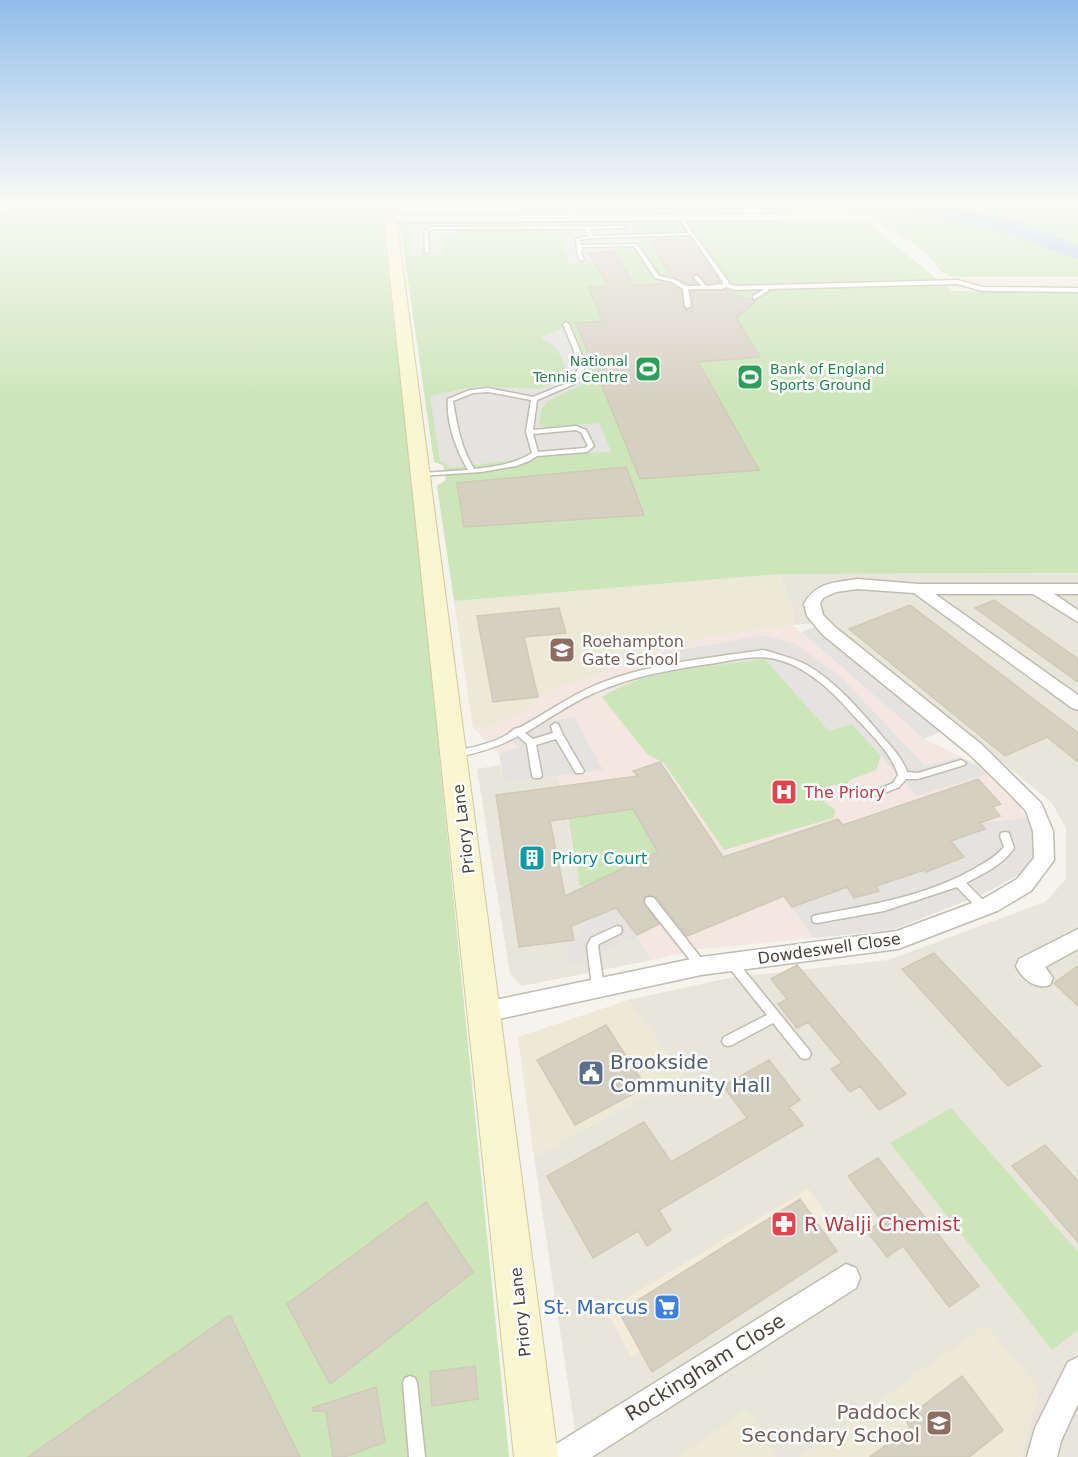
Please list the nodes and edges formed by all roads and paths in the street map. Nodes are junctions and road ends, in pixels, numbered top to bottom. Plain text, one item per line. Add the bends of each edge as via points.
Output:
1 (396, 269) edge
2 (651, 269) edge
3 (716, 269) edge
4 (697, 277) dead end
5 (726, 285) junction
6 (685, 288) junction
7 (705, 288) junction
8 (764, 288) junction
9 (1078, 290) edge
10 (755, 297) dead end
11 (688, 306) dead end
12 (566, 324) dead end
13 (534, 399) junction
14 (529, 432) junction
15 (535, 454) junction
16 (472, 471) junction
17 (422, 475) junction
18 (918, 589) junction
19 (1036, 589) junction
20 (1078, 589) edge
21 (1078, 617) edge
22 (1078, 704) edge
23 (518, 731) junction
24 (531, 743) junction
25 (453, 754) junction
26 (961, 762) dead end
27 (579, 771) dead end
28 (903, 775) junction
29 (537, 776) dead end
30 (877, 793) dead end
31 (1005, 836) dead end
32 (959, 882) junction
33 (650, 902) dead end
34 (983, 907) junction
35 (817, 919) dead end
36 (616, 930) dead end
37 (1078, 938) edge
38 (731, 962) junction
39 (701, 966) junction
40 (1042, 978) dead end
41 (598, 987) junction
42 (485, 1012) junction
43 (774, 1017) junction
44 (728, 1041) dead end
45 (805, 1054) dead end
46 (846, 1278) dead end
47 (1078, 1372) edge
48 (410, 1383) dead end
49 (417, 1457) edge
50 (536, 1457) edge
51 (564, 1457) edge
52 (1042, 1457) edge

1 - 17 street, Priory Lane
2 - 6 lane via 657,278
3 - 5 lane
4 - 7 lane
5 - 7 lane
5 - 8 lane
6 - 7 lane
6 - 11 lane
8 - 9 lane via 957,282 983,289
8 - 10 lane
12 - 13 lane via 581,369 566,387
13 - 14 lane
13 - 16 lane via 488,390 472,391 450,400 455,438
14 - 15 lane
14 - 15 lane via 576,428 584,431 591,446 587,450
15 - 16 lane via 517,464
16 - 17 lane
17 - 25 street, Priory Lane
18 - 19 street, Dowdeswell Close
18 - 22 street
18 - 34 street, Dowdeswell Close via 857,584 832,588 817,595 812,604 815,616 829,631 975,749 1034,808 1044,831 1044,860 1024,885
19 - 20 street, Dowdeswell Close
19 - 21 street
23 - 24 lane
23 - 25 lane via 482,749
23 - 28 lane via 612,683 641,674 764,653 783,656 832,687 899,762
24 - 27 lane via 556,731
24 - 29 lane
25 - 42 street, Priory Lane
26 - 28 lane via 918,776
28 - 30 lane via 896,785
31 - 32 lane via 1009,848 1000,860
32 - 34 lane
32 - 35 lane via 884,907
33 - 39 lane
34 - 38 street, Dowdeswell Close via 898,940
36 - 41 lane via 592,946
37 - 40 street via 1028,966
38 - 39 street, Dowdeswell Close
38 - 43 lane
39 - 41 street, Dowdeswell Close
41 - 42 street, Dowdeswell Close
42 - 50 street, Priory Lane
43 - 44 lane
43 - 45 lane
46 - 51 street, Rockingham Close
47 - 52 street via 1046,1439
48 - 49 lane

